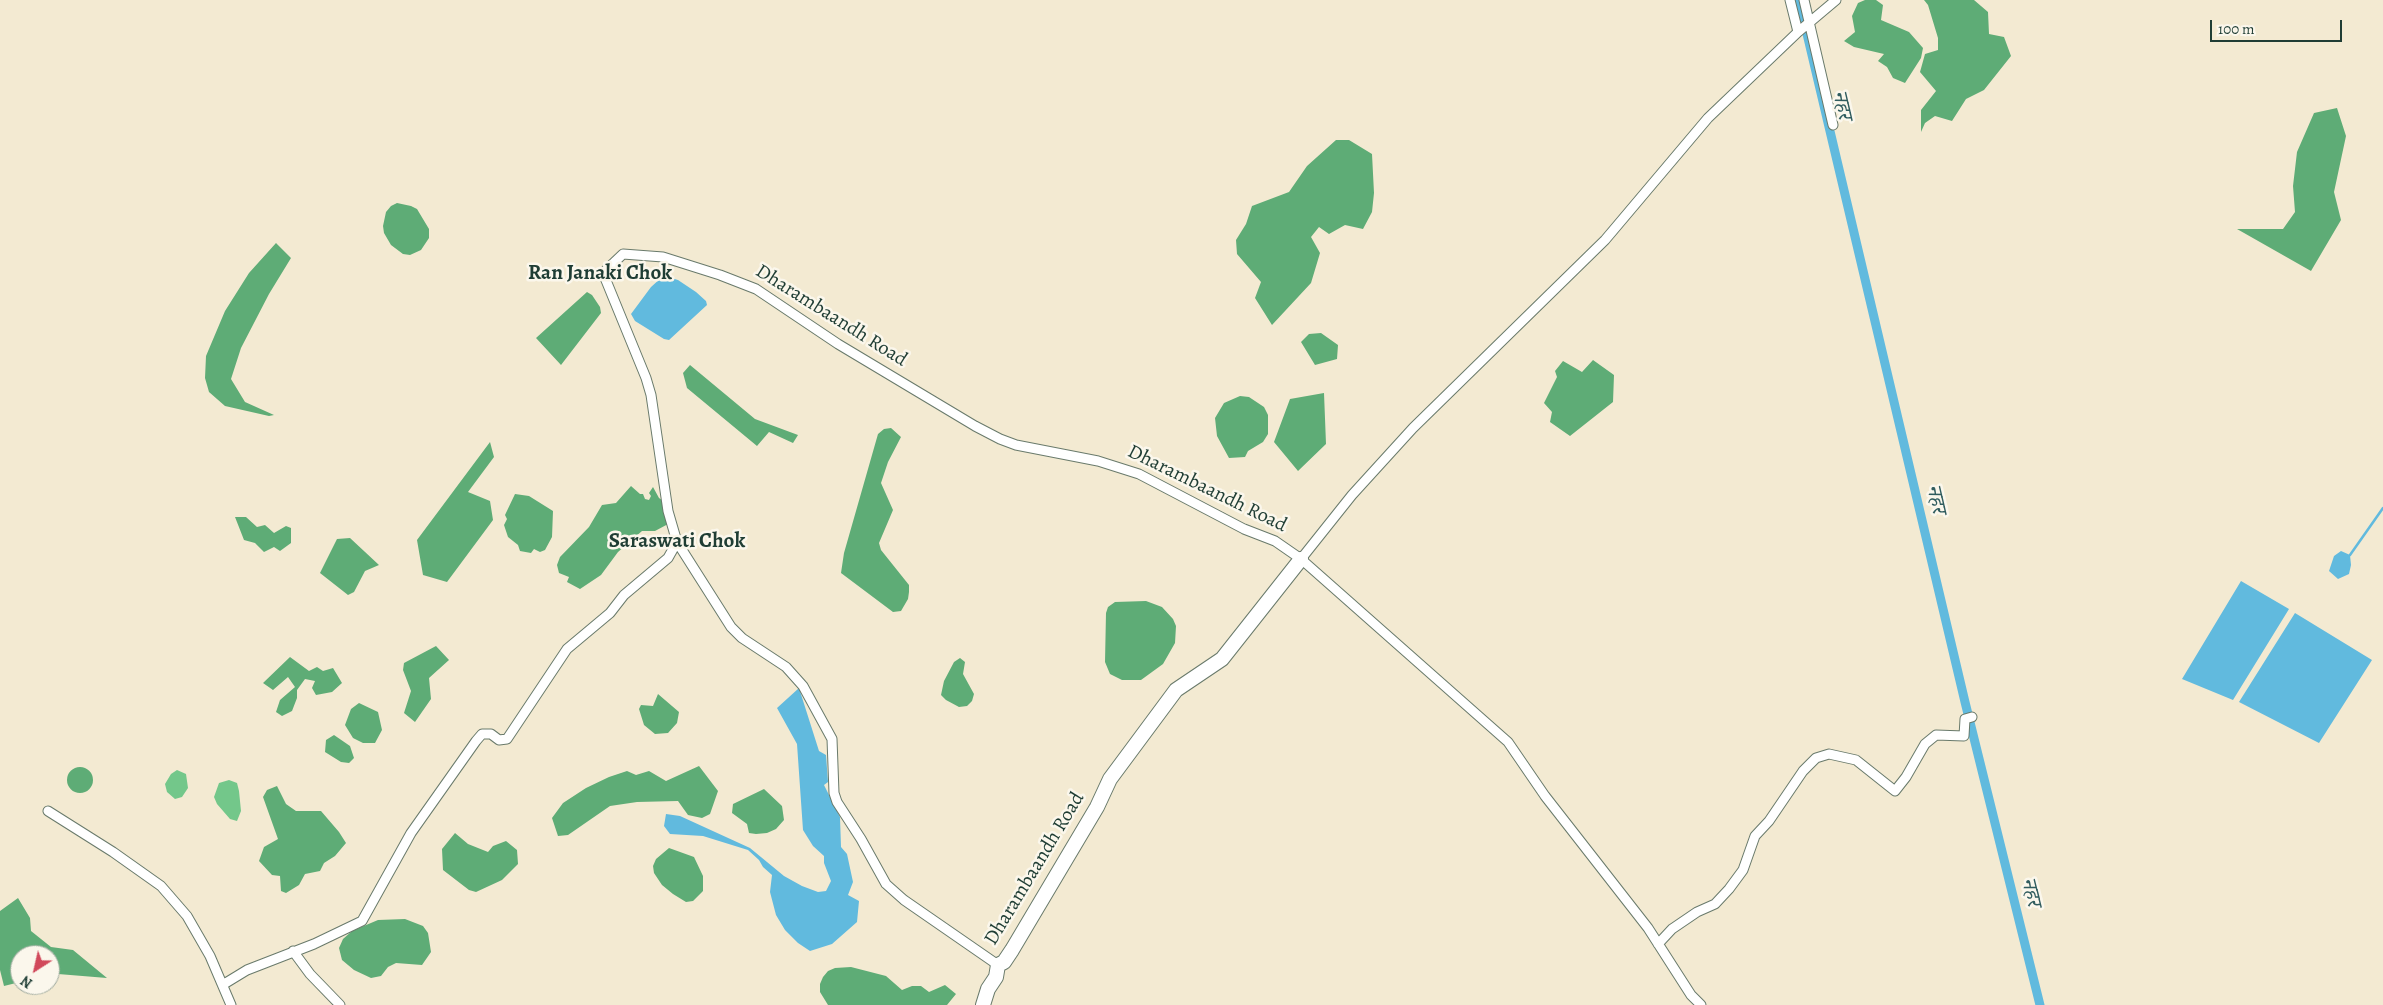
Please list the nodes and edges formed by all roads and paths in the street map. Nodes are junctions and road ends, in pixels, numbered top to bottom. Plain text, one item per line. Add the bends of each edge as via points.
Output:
1 (1790, 0) edge
2 (1804, 0) edge
3 (1836, 0) edge
4 (1808, 24) junction
5 (1799, 32) junction
6 (1834, 125) dead end
7 (677, 542) junction
8 (1301, 559) junction
9 (1969, 718) dead end
10 (48, 811) dead end
11 (1658, 944) junction
12 (293, 951) junction
13 (998, 966) junction
14 (224, 984) junction
15 (231, 1005) edge
16 (340, 1005) edge
17 (983, 1005) edge
18 (1701, 1005) edge

1 - 5 street
2 - 4 street
3 - 4 street
4 - 5 street
4 - 6 street
5 - 8 street via 1708,118 1605,240 1413,428
7 - 8 street, Dharambaandh Road via 668,511 651,395 603,273 627,253 663,257 756,289 838,344 1000,439 1098,461 1139,474 1244,530 1275,541
7 - 12 street via 668,558 624,594 610,613 567,649 507,739 499,740 490,734 482,734 476,741 411,833 362,921
7 - 13 street, Dharambaandh Road via 731,627 786,667 803,686 832,740 837,802 886,884
8 - 11 street via 1508,742
8 - 13 main road, Dharambaandh Road via 1222,659 1176,690 1110,779 1097,807 1012,950
9 - 11 street via 1964,736 1936,735 1925,744 1895,792 1856,760 1829,754 1816,758 1755,836 1743,870 1729,889 1715,904 1697,912
10 - 14 street via 161,886 187,916
11 - 18 street via 1690,995
12 - 14 street via 247,970
12 - 16 street
13 - 17 main road, Dharambaandh Road
14 - 15 street

